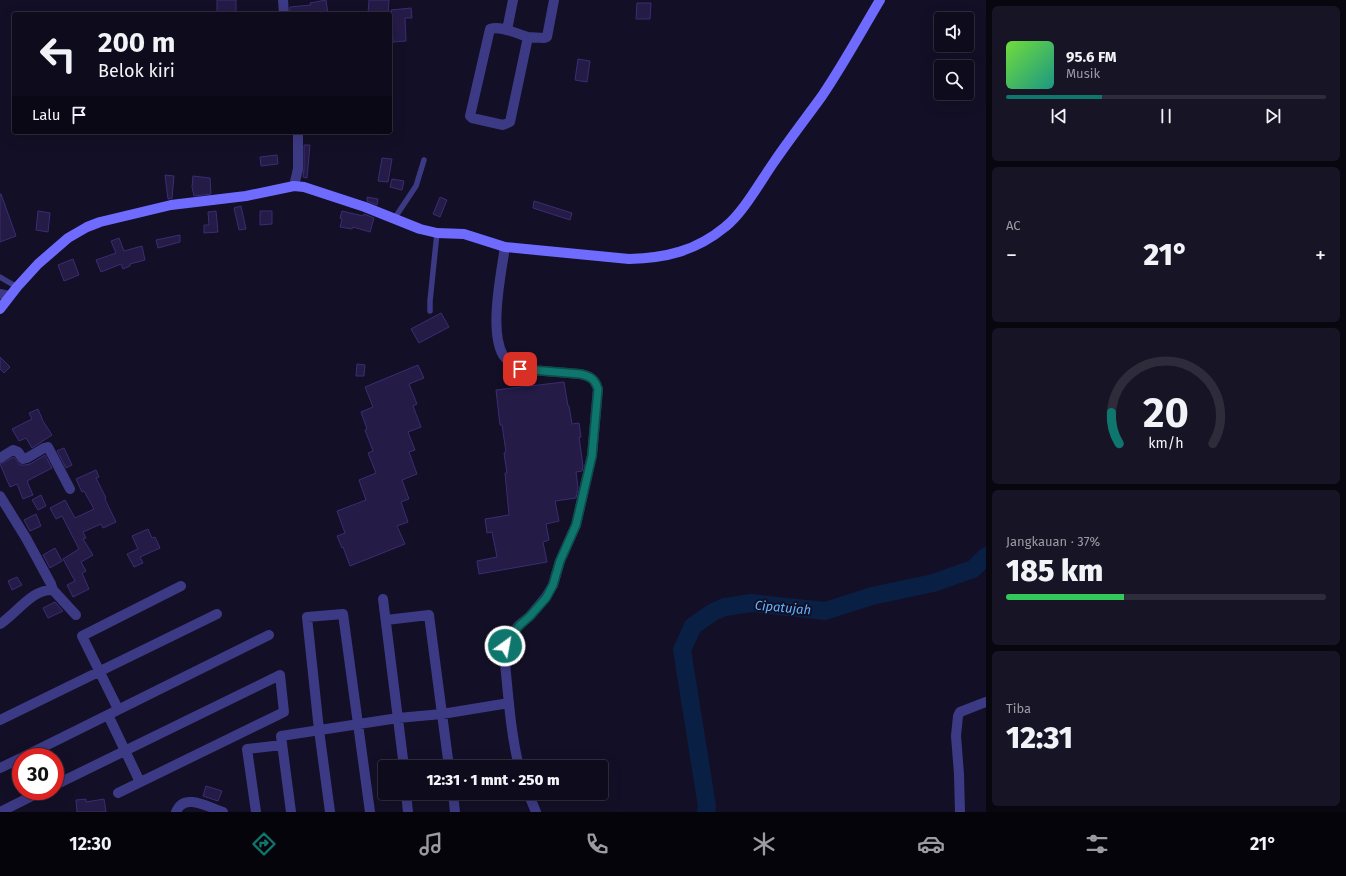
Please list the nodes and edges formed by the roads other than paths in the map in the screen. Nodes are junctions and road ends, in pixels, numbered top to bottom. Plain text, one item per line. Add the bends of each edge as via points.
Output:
1 (283, 0) edge
2 (513, 0) edge
3 (554, 0) edge
4 (880, 0) edge
5 (284, 12) edge
6 (507, 30) junction
7 (528, 37) junction
8 (298, 134) edge
9 (424, 160) dead end
10 (294, 186) junction
11 (394, 219) junction
12 (437, 233) junction
13 (506, 247) junction
14 (0, 278) edge
15 (17, 287) junction
16 (5, 295) edge
17 (0, 309) edge
18 (430, 311) dead end
19 (0, 458) edge
20 (70, 489) dead end
21 (0, 496) edge
22 (181, 586) dead end
23 (53, 590) junction
24 (383, 599) dead end
25 (218, 614) dead end
26 (76, 615) dead end
27 (386, 620) junction
28 (0, 624) edge
29 (269, 635) dead end
30 (100, 672) junction
31 (986, 702) edge
32 (509, 703) junction
33 (118, 709) junction
34 (442, 714) junction
35 (108, 715) junction
36 (398, 718) junction
37 (0, 720) edge
38 (358, 724) junction
39 (319, 730) junction
40 (282, 745) junction
41 (40, 748) edge
42 (125, 750) junction
43 (403, 760) edge
44 (448, 760) edge
45 (518, 760) edge
46 (12, 762) edge
47 (0, 768) edge
48 (64, 780) edge
49 (140, 782) junction
50 (118, 793) dead end
51 (24, 800) edge
52 (407, 800) edge
53 (454, 800) edge
54 (531, 800) edge
55 (0, 812) edge
56 (176, 812) edge
57 (223, 812) edge
58 (256, 812) edge
59 (291, 812) edge
60 (330, 812) edge
61 (370, 812) edge
62 (408, 812) edge
63 (455, 812) edge
64 (536, 812) edge
65 (960, 812) edge

1 - 5 street
2 - 6 street
3 - 7 street via 547,37
4 - 13 street via 822,95 734,219 718,233 678,253 648,258
6 - 7 street
6 - 7 street via 490,29 470,116 472,118 503,125 510,122
8 - 10 street via 298,169
9 - 11 lane via 416,186
10 - 11 street via 315,190
10 - 15 street via 246,196 171,205 100,222 68,238 38,264
11 - 12 street
12 - 13 street via 464,234
12 - 18 lane
13 - 32 street via 498,289 496,329 502,354 520,369 589,376 598,389 592,456 576,525 546,598 520,625 505,646
14 - 15 lane
15 - 16 street
16 - 17 street
19 - 20 street via 13,450 23,459 48,447
21 - 23 street via 26,538
22 - 30 street via 82,636
23 - 26 street
23 - 28 street via 48,589 32,597
24 - 27 street
25 - 30 street
27 - 34 street via 429,615
27 - 36 street
29 - 33 street
30 - 33 street
30 - 37 street
31 - 65 street via 960,712 958,716 956,736
32 - 34 street
32 - 45 street
33 - 35 street
34 - 36 street
34 - 44 street
35 - 41 street
35 - 42 street
36 - 38 street
36 - 43 street
38 - 39 street
38 - 39 street via 343,614 306,617
38 - 61 street
39 - 40 street via 281,736
39 - 60 street
40 - 58 street via 247,749
40 - 59 street
42 - 48 street
42 - 49 street
42 - 49 street via 280,675 284,712
46 - 47 street
49 - 50 street
51 - 55 street
52 - 62 street
53 - 63 street
54 - 64 street
56 - 57 street via 180,805 189,801

